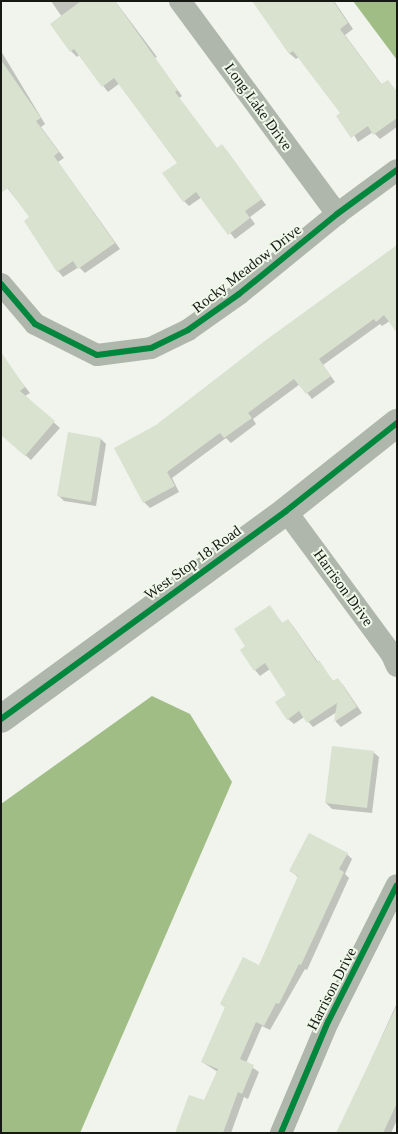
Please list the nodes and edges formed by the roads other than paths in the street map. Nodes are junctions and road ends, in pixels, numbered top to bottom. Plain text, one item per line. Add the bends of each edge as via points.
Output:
1 (180, 1) edge
2 (397, 170) edge
3 (337, 214) junction
4 (1, 284) edge
5 (397, 422) edge
6 (286, 511) junction
7 (395, 658) edge
8 (1, 718) edge
9 (397, 885) edge
10 (281, 1133) edge

1 - 3 street, Long Lake Drive
2 - 3 street, Rocky Meadow Drive
3 - 4 street, Rocky Meadow Drive via 238,294 188,330 151,348 97,355 35,324
5 - 6 street, West Stop 18 Road
6 - 7 street, Harrison Drive
6 - 8 street, West Stop 18 Road
9 - 10 street, Harrison Drive via 328,1022

